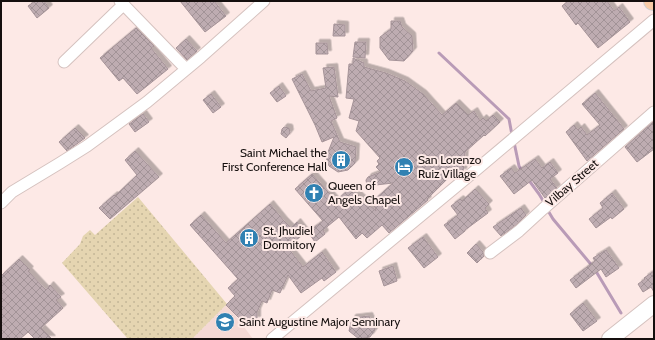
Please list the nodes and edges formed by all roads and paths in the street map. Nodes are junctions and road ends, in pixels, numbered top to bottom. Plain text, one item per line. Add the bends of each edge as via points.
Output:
1 (264, 1) edge
2 (122, 3) edge
3 (654, 20) edge
4 (64, 62) dead end
5 (186, 69) junction
6 (654, 112) edge
7 (1, 203) edge
8 (490, 253) dead end
9 (654, 304) edge
10 (272, 339) edge
11 (610, 339) edge

1 - 5 street
2 - 4 street
2 - 5 street
3 - 10 street
5 - 7 street via 148,102 87,146 12,192
6 - 8 street, Vilbay Street via 519,232
9 - 11 main road

